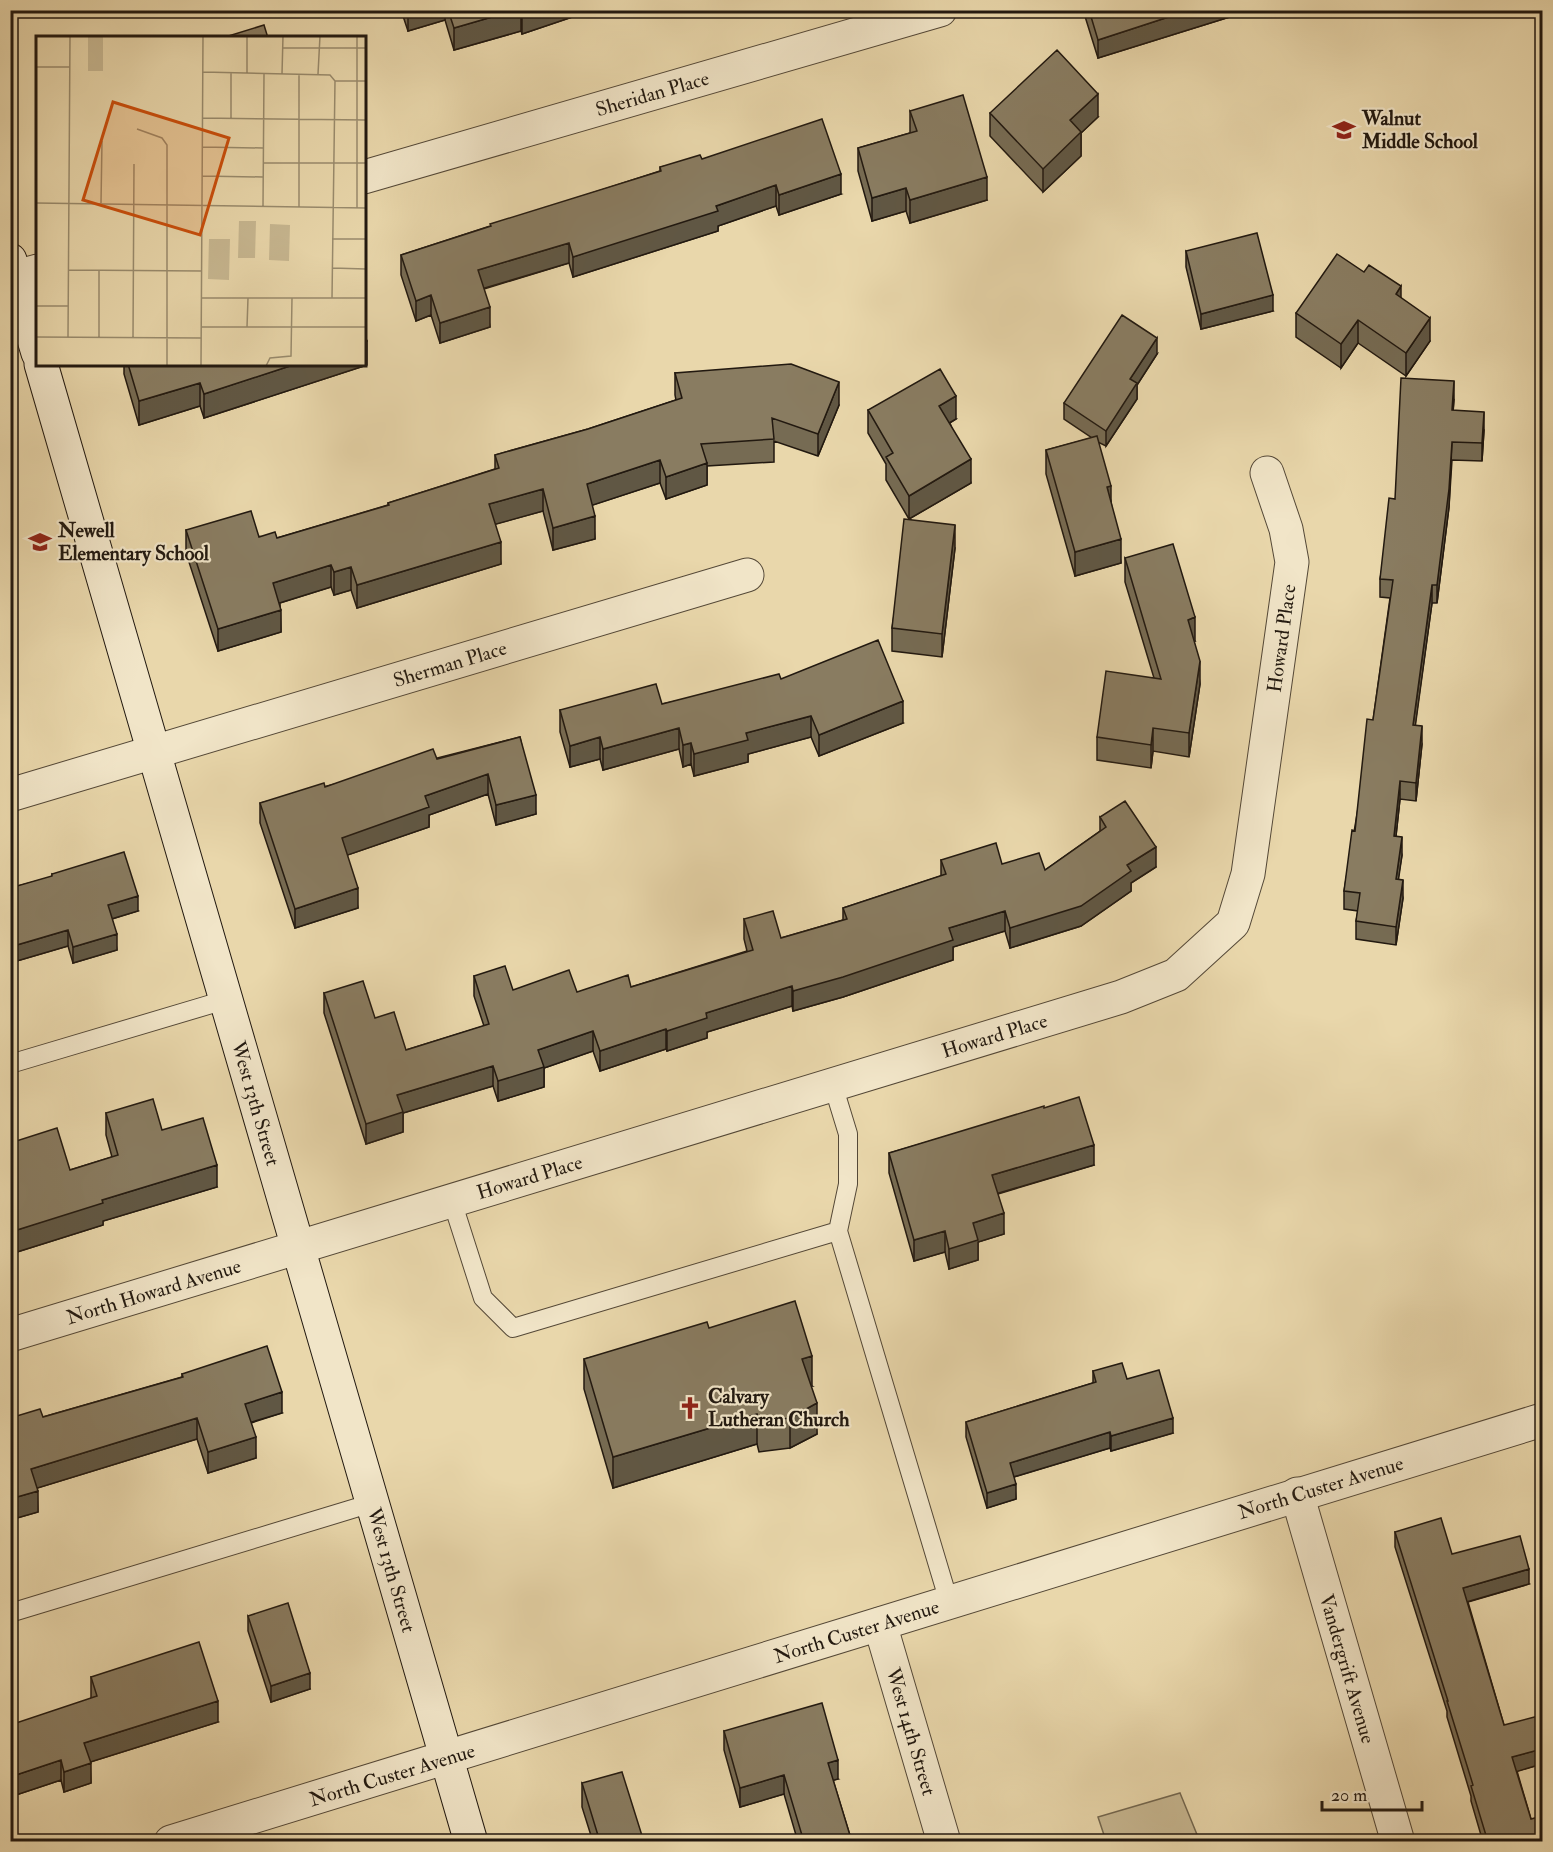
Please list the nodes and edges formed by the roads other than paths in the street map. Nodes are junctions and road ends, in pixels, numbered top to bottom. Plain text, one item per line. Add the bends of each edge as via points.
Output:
1 (940, 10) edge
2 (366, 176) edge
3 (21, 270) edge
4 (36, 343) edge
5 (42, 366) edge
6 (1267, 473) dead end
7 (747, 575) dead end
8 (154, 752) junction
9 (10, 795) edge
10 (225, 1000) junction
11 (10, 1064) edge
12 (833, 1085) junction
13 (452, 1201) junction
14 (838, 1231) junction
15 (298, 1248) junction
16 (10, 1335) edge
17 (1542, 1420) edge
18 (1297, 1494) junction
19 (372, 1503) junction
20 (949, 1602) junction
21 (10, 1613) edge
22 (880, 1624) junction
23 (446, 1758) junction
24 (171, 1842) edge
25 (471, 1842) edge
26 (944, 1842) edge
27 (1398, 1842) edge

1 - 2 street, Sheridan Place
3 - 4 street
5 - 8 street, West 13th Street
6 - 12 street, Howard Place via 1286,529 1292,562 1248,874 1233,923 1176,975 1121,998
7 - 8 street, Sherman Place
8 - 9 street, Sherman Place
8 - 10 street, West 13th Street
10 - 11 lane
10 - 15 street, West 13th Street
12 - 13 street, Howard Place
12 - 14 lane via 848,1134 848,1184
13 - 14 lane via 483,1298 513,1328
13 - 15 street, Howard Place
14 - 20 lane
15 - 16 street, North Howard Avenue
15 - 19 street, West 13th Street
17 - 18 street, North Custer Avenue
18 - 20 street, North Custer Avenue
18 - 27 street, Vandergrift Avenue
19 - 21 lane
19 - 23 street, West 13th Street
20 - 22 street, North Custer Avenue
22 - 23 street, North Custer Avenue
22 - 26 street, West 14th Street
23 - 24 street, North Custer Avenue
23 - 25 street, West 13th Street

